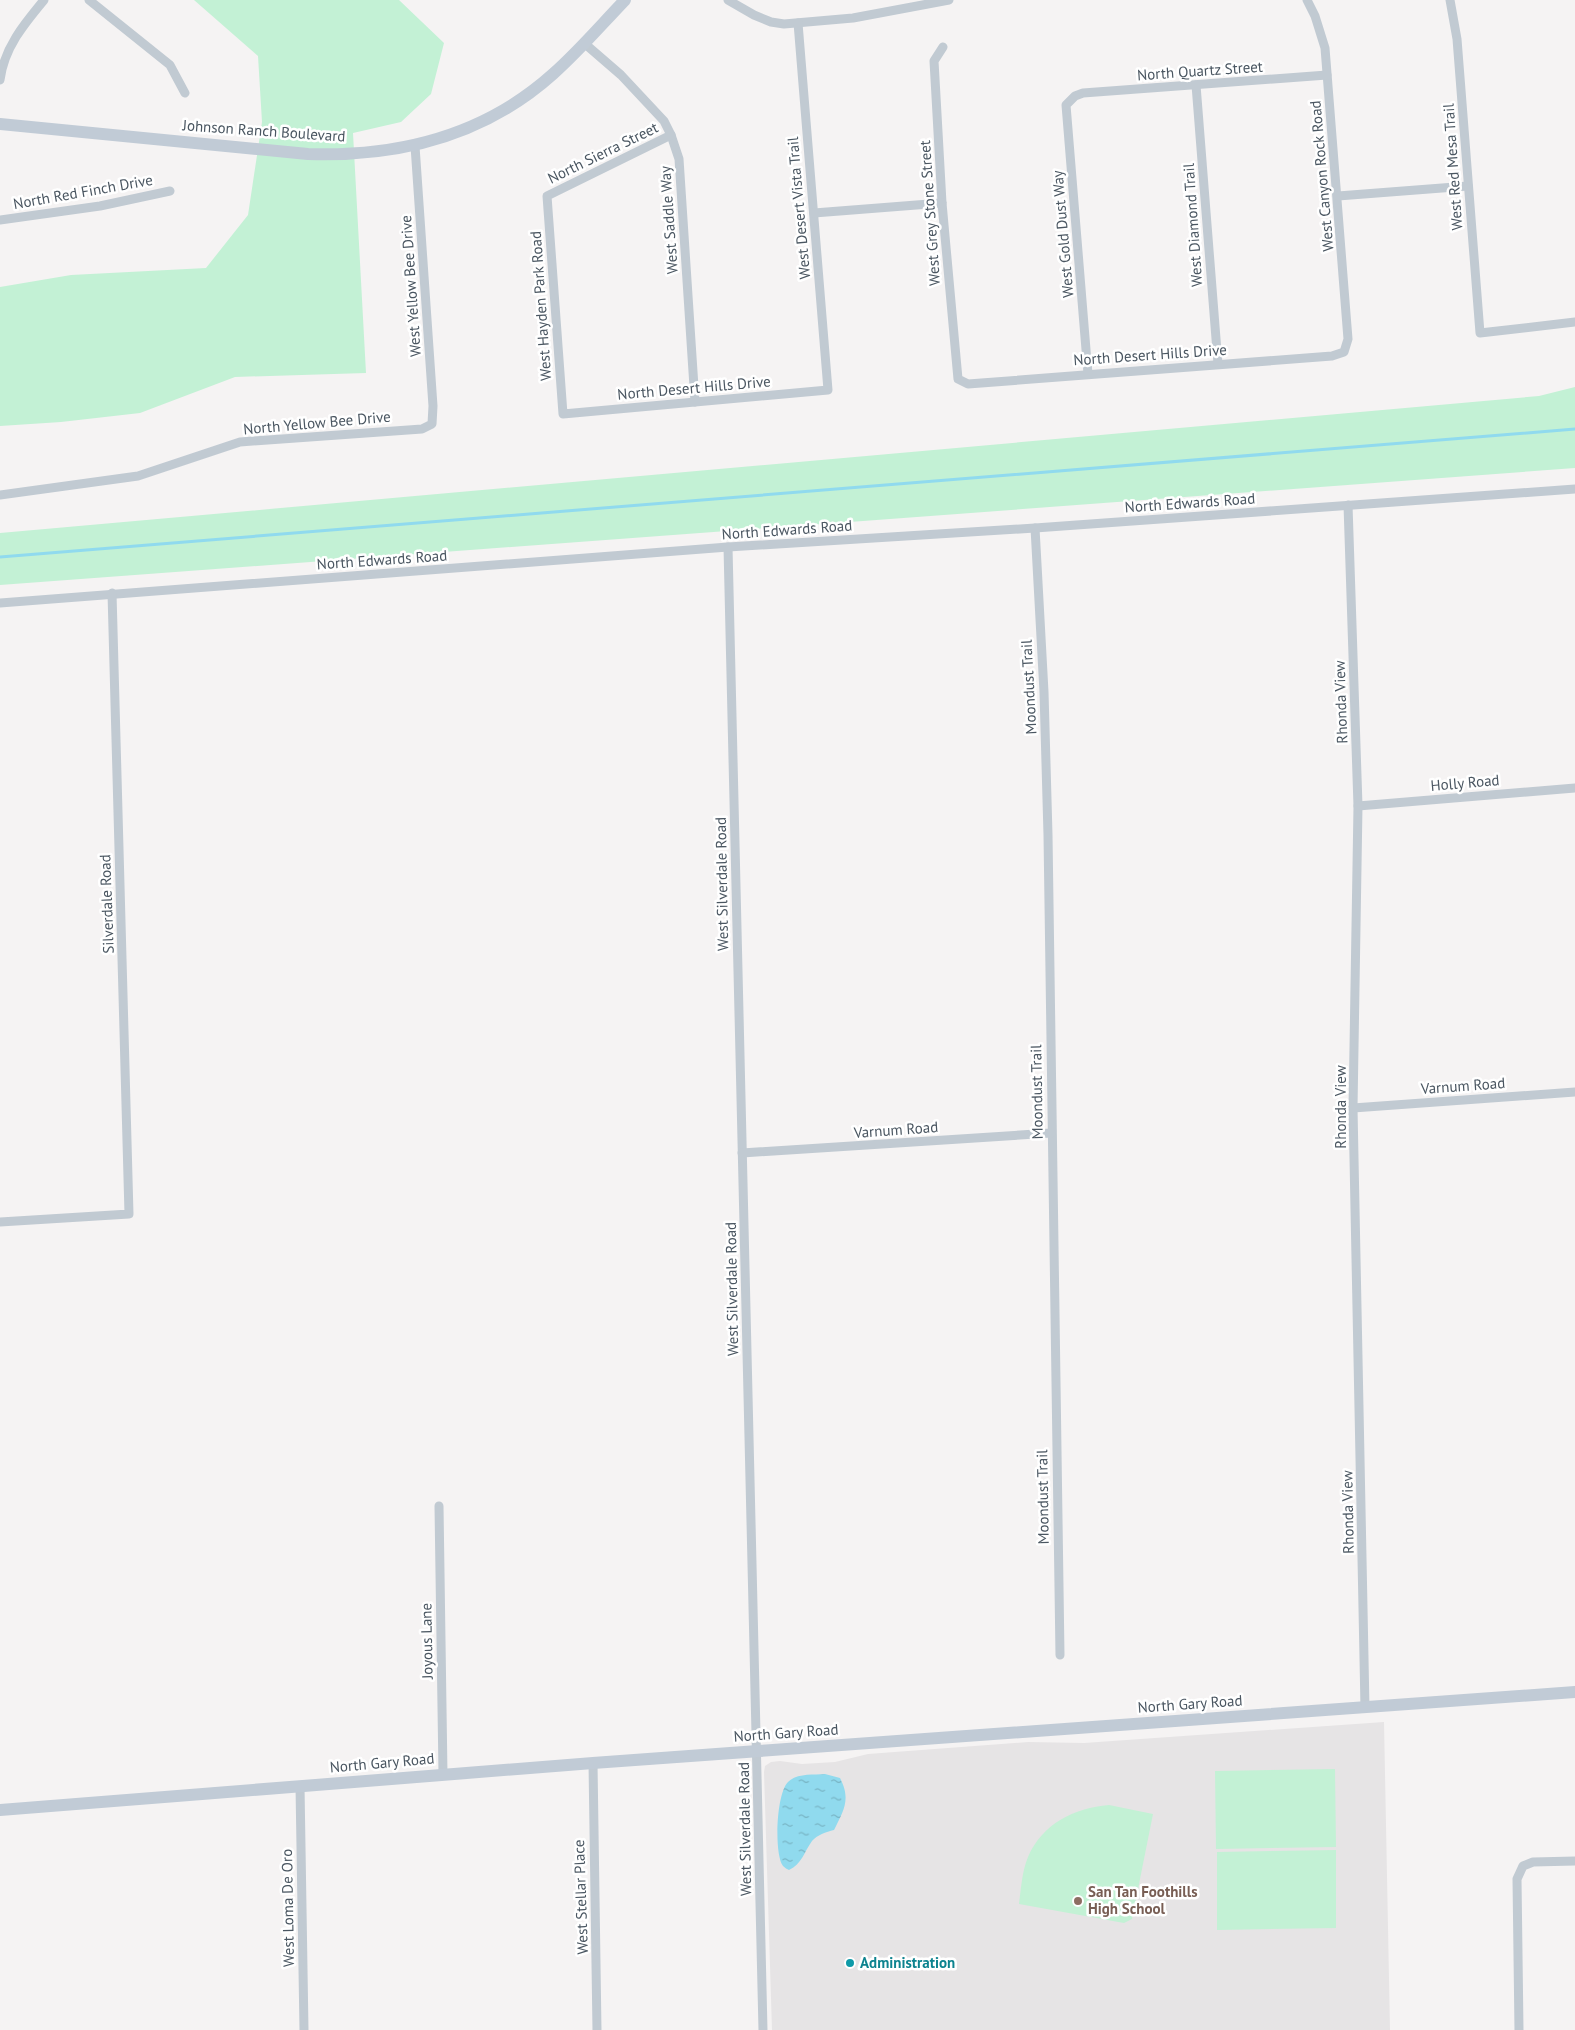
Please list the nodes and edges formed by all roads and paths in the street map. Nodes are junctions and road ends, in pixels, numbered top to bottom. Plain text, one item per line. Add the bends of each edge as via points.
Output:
1 (44, 0) edge
2 (89, 0) edge
3 (625, 0) edge
4 (728, 0) edge
5 (949, 0) edge
6 (1307, 0) edge
7 (1450, 0) edge
8 (798, 23) junction
9 (584, 43) junction
10 (943, 47) dead end
11 (1327, 75) junction
12 (0, 80) edge
13 (1196, 84) junction
14 (184, 93) dead end
15 (1075, 96) joint
16 (0, 124) edge
17 (671, 135) junction
18 (415, 146) junction
19 (1468, 186) junction
20 (170, 191) dead end
21 (547, 196) joint
22 (1338, 196) junction
23 (942, 203) junction
24 (814, 213) junction
25 (0, 220) edge
26 (1575, 322) edge
27 (1344, 352) joint
28 (1218, 364) junction
29 (1088, 374) junction
30 (958, 379) joint
31 (828, 390) joint
32 (695, 402) junction
33 (562, 414) joint
34 (432, 424) joint
35 (1575, 489) edge
36 (0, 495) edge
37 (1348, 505) junction
38 (1035, 528) junction
39 (728, 548) junction
40 (112, 593) junction
41 (0, 603) edge
42 (1575, 788) edge
43 (1358, 806) junction
44 (1575, 1092) edge
45 (1354, 1108) junction
46 (1051, 1134) junction
47 (742, 1153) junction
48 (0, 1222) edge
49 (439, 1506) dead end
50 (1060, 1655) dead end
51 (1575, 1692) edge
52 (1365, 1708) junction
53 (757, 1752) junction
54 (593, 1763) junction
55 (443, 1774) junction
56 (300, 1786) junction
57 (0, 1810) edge
58 (1575, 1861) edge
59 (304, 2030) edge
60 (597, 2030) edge
61 (763, 2030) edge
62 (1519, 2030) edge

1 - 12 street via 9,48
2 - 14 street via 170,65
3 - 9 street, Johnson Ranch Boulevard
4 - 8 street via 772,22
5 - 8 street via 853,18
6 - 11 street, West Canyon Rock Road via 1325,48
7 - 19 street, West Red Mesa Trail via 1457,39
8 - 24 street, West Desert Vista Trail
9 - 17 street, West Saddle Way via 621,74 664,121
9 - 18 street, Johnson Ranch Boulevard via 553,74 493,116 449,136
10 - 23 street, West Grey Stone Street via 934,61
11 - 13 street, North Quartz Street
11 - 22 street, West Canyon Rock Road
13 - 15 street, North Quartz Street
13 - 28 street, West Diamond Trail
15 - 29 street, West Gold Dust Way via 1066,105 1066,116
16 - 18 street, Johnson Ranch Boulevard via 308,154 359,154
17 - 21 street, North Sierra Street
17 - 32 street, West Saddle Way via 679,160
18 - 34 street, West Yellow Bee Drive
19 - 22 street
19 - 26 street, West Red Mesa Trail via 1480,333
20 - 25 street, North Red Finch Drive via 100,206
21 - 33 street, West Hayden Park Road
22 - 27 street, West Canyon Rock Road via 1348,339
23 - 24 street
23 - 30 street, West Grey Stone Street
24 - 31 street, West Desert Vista Trail
27 - 28 street, North Desert Hills Drive via 1332,356
28 - 29 street, North Desert Hills Drive
29 - 30 street, North Desert Hills Drive via 968,384
31 - 32 street, North Desert Hills Drive
32 - 33 street, North Desert Hills Drive
34 - 36 street, North Yellow Bee Drive via 422,428 240,442 138,476
35 - 37 street, North Edwards Road
37 - 38 street, North Edwards Road
37 - 43 street, Rhonda View
38 - 39 street, North Edwards Road
38 - 46 street, Moondust Trail via 1044,692
39 - 40 street, North Edwards Road
39 - 47 street, West Silverdale Road
40 - 41 street, North Edwards Road
40 - 48 street, Silverdale Road via 129,1214
42 - 43 street, Holly Road
43 - 45 street, Rhonda View
44 - 45 street, Varnum Road
45 - 52 street, Rhonda View
46 - 47 street, Varnum Road
46 - 50 street, Moondust Trail
47 - 53 street, West Silverdale Road
49 - 55 street, Joyous Lane
51 - 52 street, North Gary Road
52 - 53 street, North Gary Road
53 - 54 street, North Gary Road
53 - 61 street, West Silverdale Road
54 - 55 street, North Gary Road
54 - 60 street, West Stellar Place
55 - 56 street, North Gary Road
56 - 57 street, North Gary Road
56 - 59 street, West Loma De Oro
58 - 62 street via 1533,1862 1523,1866 1517,1879

